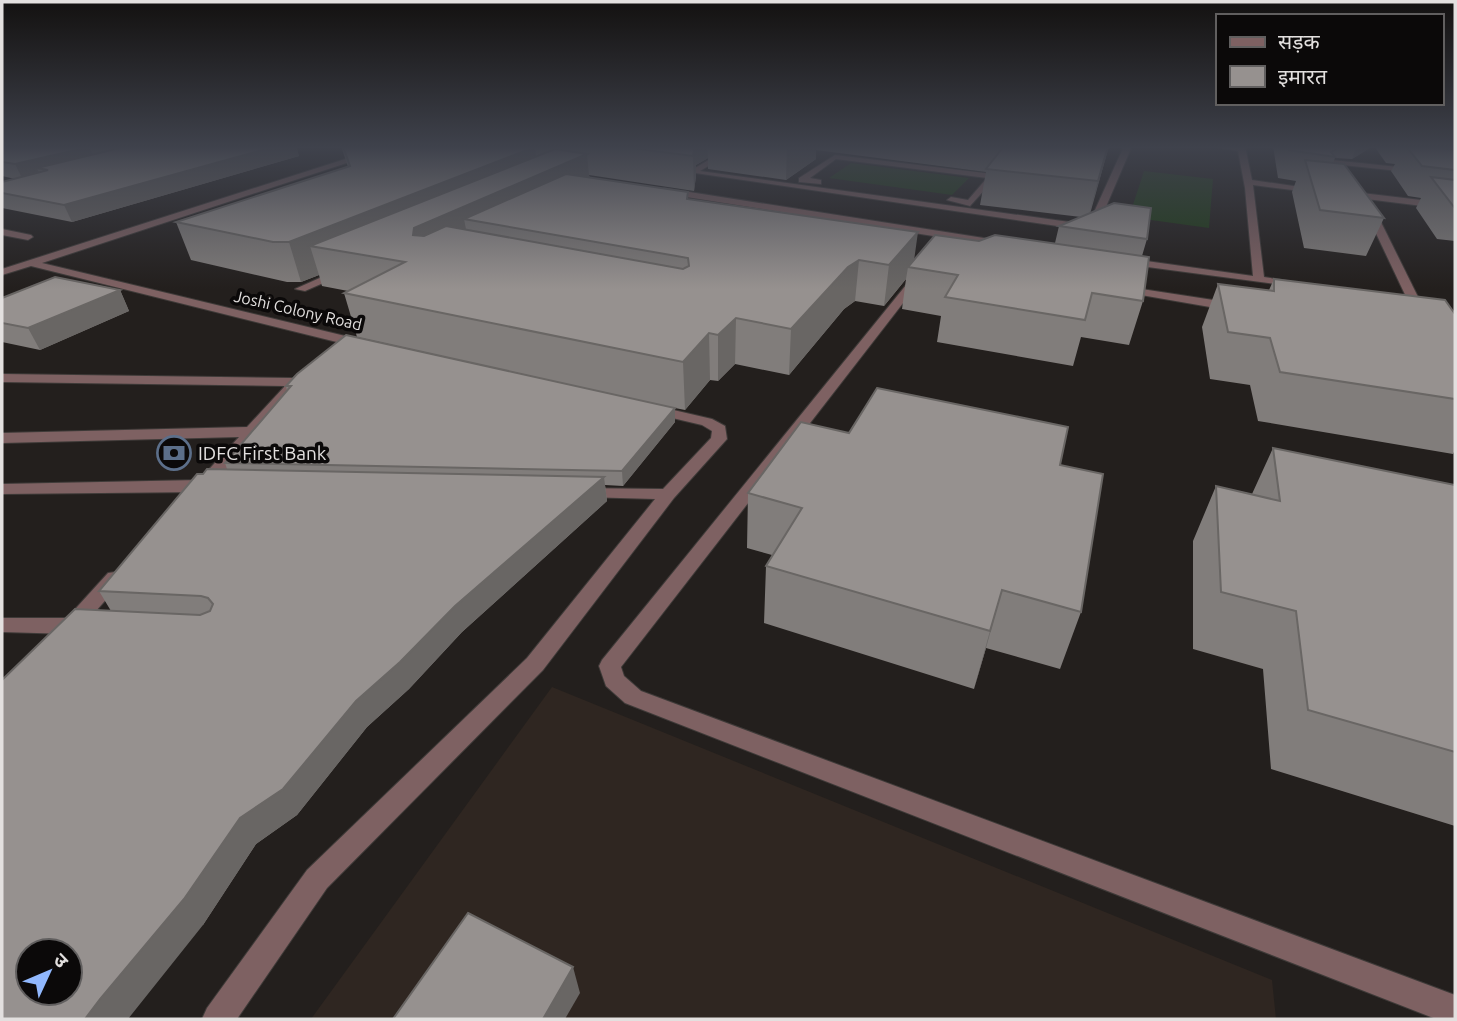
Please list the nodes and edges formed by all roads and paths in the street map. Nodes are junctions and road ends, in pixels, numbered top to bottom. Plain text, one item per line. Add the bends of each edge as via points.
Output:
1 (236, 194) edge
2 (684, 194) edge
3 (840, 194) edge
4 (874, 194) edge
5 (904, 194) edge
6 (978, 194) edge
7 (1107, 194) edge
8 (1249, 194) edge
9 (1347, 194) edge
10 (1363, 196) junction
11 (870, 198) junction
12 (859, 202) dead end
13 (1455, 207) edge
14 (2, 232) edge
15 (28, 237) dead end
16 (1017, 246) edge
17 (940, 249) junction
18 (1111, 259) edge
19 (30, 262) junction
20 (352, 267) edge
21 (2, 272) edge
22 (1259, 280) junction
23 (1106, 286) edge
24 (1311, 287) edge
25 (301, 289) dead end
26 (1402, 301) edge
27 (1415, 303) junction
28 (1428, 304) edge
29 (1240, 308) edge
30 (347, 341) junction
31 (373, 346) edge
32 (2, 378) edge
33 (295, 382) junction
34 (640, 407) edge
35 (249, 432) junction
36 (2, 438) edge
37 (203, 485) junction
38 (231, 485) edge
39 (2, 489) edge
40 (572, 492) edge
41 (668, 494) junction
42 (185, 505) edge
43 (128, 565) edge
44 (72, 624) junction
45 (2, 625) edge
46 (98, 626) edge
47 (52, 644) edge
48 (1455, 1011) edge
49 (218, 1019) edge

1 - 19 street
2 - 17 street via 849,215
3 - 11 street
4 - 11 street
5 - 6 street via 970,203
7 - 11 street via 1094,223 1085,227
8 - 22 street
9 - 10 street
10 - 13 street
10 - 27 street
11 - 12 street
14 - 15 street
16 - 17 street
17 - 48 street via 610,666 614,680 633,697
18 - 22 street
19 - 21 street
19 - 30 street, Joshi Colony Road
20 - 25 street
22 - 24 street
23 - 29 street
26 - 27 street
27 - 28 street
30 - 31 street, Joshi Colony Road
30 - 33 street
32 - 33 street
33 - 35 street
34 - 41 street via 720,429 719,439
35 - 36 street
35 - 37 street
37 - 38 street
37 - 39 street
37 - 42 street
40 - 41 street
41 - 49 street via 535,664 317,879
43 - 44 street
44 - 45 street
44 - 46 street
44 - 47 street

